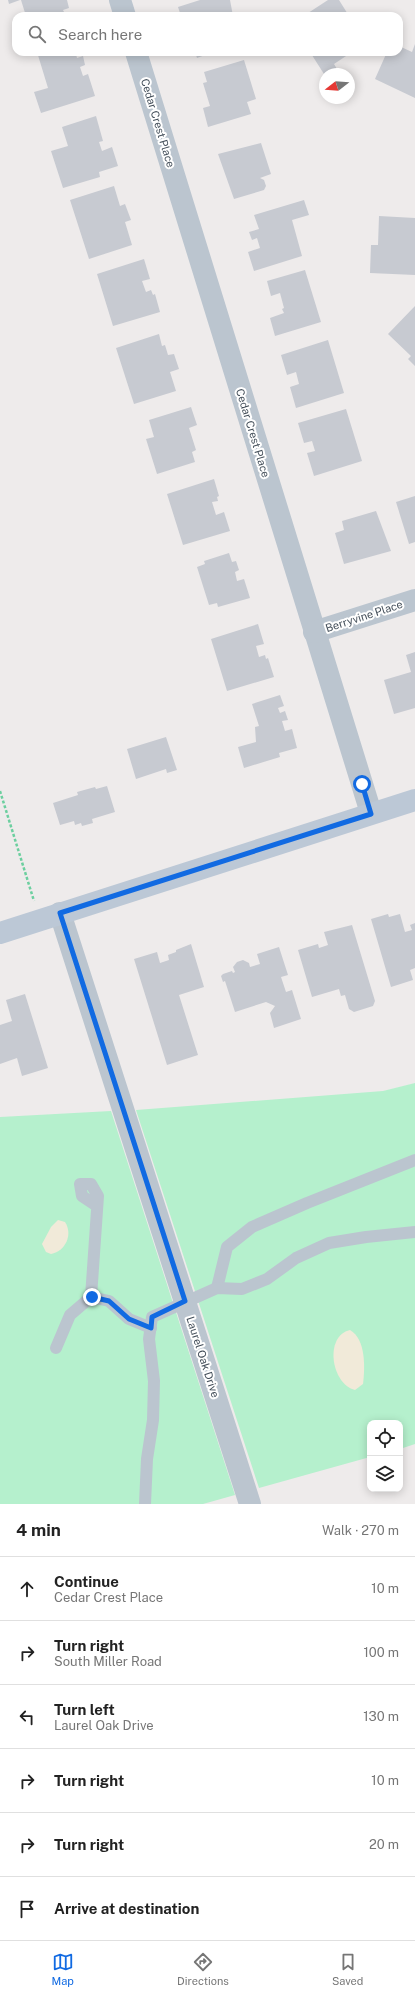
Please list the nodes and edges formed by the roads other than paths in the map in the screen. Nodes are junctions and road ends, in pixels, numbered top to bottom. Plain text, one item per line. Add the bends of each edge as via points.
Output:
1 (120, 0) edge
2 (124, 12) edge
3 (137, 56) edge
4 (415, 600) edge
5 (314, 632) junction
6 (415, 800) edge
7 (371, 814) junction
8 (60, 913) junction
9 (0, 933) edge
10 (415, 1160) edge
11 (97, 1206) dead end
12 (415, 1232) edge
13 (217, 1288) junction
14 (92, 1297) junction
15 (185, 1301) junction
16 (151, 1328) junction
17 (56, 1348) dead end
18 (145, 1504) edge
19 (250, 1504) edge

1 - 2 street
3 - 5 street, Cedar Crest Place
4 - 5 street, Berryvine Place
5 - 7 street, Cedar Crest Place
6 - 7 street
7 - 8 street
8 - 9 street
8 - 15 street, Laurel Oak Drive
10 - 13 lane via 252,1227 227,1247
11 - 14 lane
12 - 13 lane via 329,1243 296,1258 266,1279 242,1289
13 - 15 lane
14 - 16 lane via 109,1301 129,1319
14 - 17 lane via 70,1315
15 - 16 lane via 152,1317
15 - 19 street, Laurel Oak Drive
16 - 18 lane via 149,1339 154,1381 153,1420 147,1459

